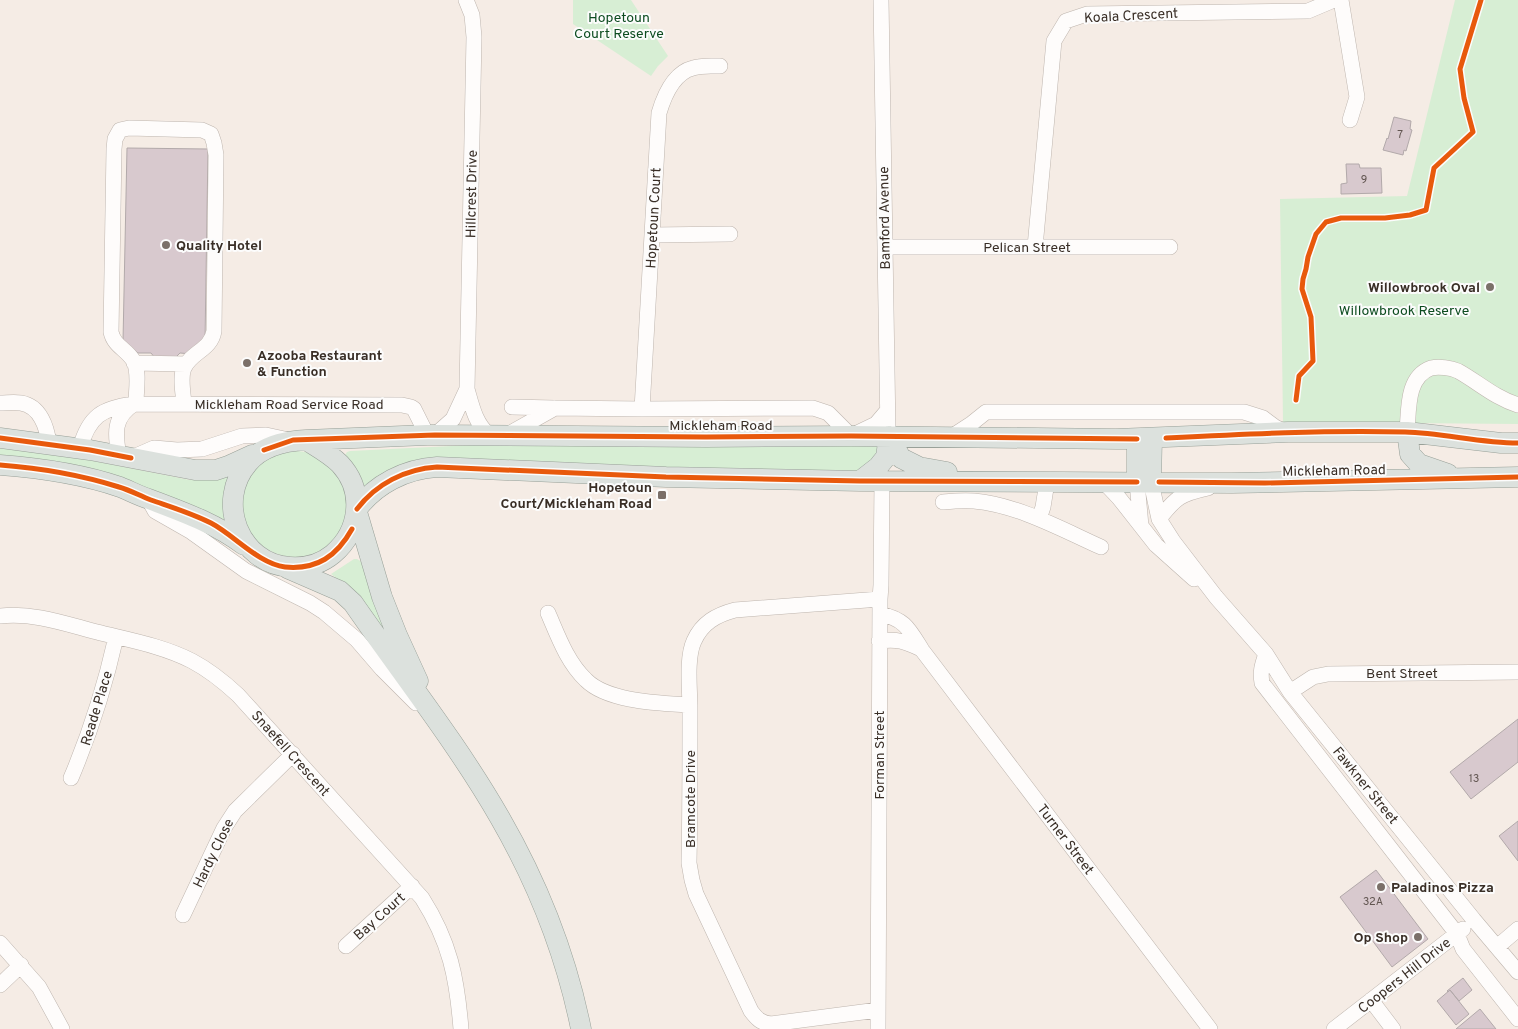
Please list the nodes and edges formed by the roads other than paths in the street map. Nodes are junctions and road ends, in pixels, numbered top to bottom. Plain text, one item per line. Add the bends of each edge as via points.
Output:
1 (466, 0) edge
2 (881, 0) edge
3 (1334, 0) edge
4 (1341, 0) edge
5 (720, 66) dead end
6 (1350, 120) dead end
7 (652, 234) junction
8 (730, 234) dead end
9 (885, 247) junction
10 (1035, 247) junction
11 (1170, 247) dead end
12 (134, 362) junction
13 (186, 364) junction
14 (468, 388) junction
15 (0, 403) edge
16 (135, 404) junction
17 (184, 404) junction
18 (1518, 406) edge
19 (512, 407) dead end
20 (555, 408) junction
21 (642, 409) junction
22 (887, 411) junction
23 (1288, 432) junction
24 (1407, 432) junction
25 (431, 435) junction
26 (498, 435) junction
27 (851, 436) junction
28 (889, 436) junction
29 (951, 437) junction
30 (0, 438) edge
31 (1144, 438) junction
32 (300, 440) junction
33 (1518, 443) edge
34 (49, 444) junction
35 (80, 448) junction
36 (264, 450) junction
37 (125, 457) junction
38 (0, 465) edge
39 (1518, 477) edge
40 (1464, 479) junction
41 (860, 481) junction
42 (882, 481) junction
43 (996, 481) junction
44 (1381, 481) junction
45 (1047, 482) junction
46 (1102, 482) junction
47 (1144, 482) junction
48 (1232, 483) junction
49 (148, 499) junction
50 (943, 502) dead end
51 (357, 511) junction
52 (1039, 519) junction
53 (1159, 519) junction
54 (1142, 528) junction
55 (1101, 547) dead end
56 (252, 552) junction
57 (282, 567) junction
58 (1216, 597) junction
59 (880, 599) junction
60 (548, 613) dead end
61 (880, 614) junction
62 (0, 616) edge
63 (116, 637) junction
64 (880, 641) junction
65 (922, 650) junction
66 (1266, 654) junction
67 (1518, 672) edge
68 (1290, 692) junction
69 (690, 705) junction
70 (440, 728) junction
71 (292, 754) junction
72 (71, 778) dead end
73 (412, 886) junction
74 (183, 915) dead end
75 (1474, 920) junction
76 (1518, 929) edge
77 (1457, 934) junction
78 (0, 943) edge
79 (346, 946) dead end
80 (1497, 947) junction
81 (20, 965) junction
82 (1518, 972) edge
83 (0, 985) edge
84 (1371, 1000) junction
85 (878, 1010) junction
86 (1518, 1019) edge
87 (62, 1029) edge
88 (461, 1029) edge
89 (581, 1029) edge
90 (878, 1029) edge
91 (1210, 1029) edge
92 (1334, 1029) edge
93 (1393, 1029) edge

1 - 14 street, Hillcrest Drive via 472,15 474,37
2 - 9 street, Bamford Avenue
3 - 10 street, Koala Crescent via 1308,11 1088,14 1066,21 1054,41
4 - 6 street via 1357,97
5 - 7 street, Hopetoun Court via 692,68 678,77 665,94 659,113
7 - 8 street
7 - 21 street, Hopetoun Court
9 - 10 street, Pelican Street
9 - 22 street, Bamford Avenue
10 - 11 street, Pelican Street
12 - 13 street
12 - 13 street via 115,343 111,332 115,139 120,130 129,128 202,130 211,134 216,156 214,331 210,344
12 - 16 street
13 - 17 street
14 - 25 street, Hillcrest Drive via 453,419
14 - 26 street, Hillcrest Drive via 478,422 482,428
15 - 34 street via 30,406 47,428
16 - 17 street, Mickleham Road Service Road
16 - 35 street, Mickleham Road Service Road via 116,406 99,413 85,431
16 - 37 street via 127,408 119,420 116,436
17 - 25 street, Mickleham Road Service Road via 402,405 414,409
18 - 24 street via 1506,402 1456,370 1437,366 1426,370 1415,380
19 - 20 street, Mickleham Road
20 - 21 street, Mickleham Road
20 - 26 street
21 - 27 street, Mickleham Road via 813,408 828,413
22 - 27 street via 876,424
22 - 28 street, Bamford Avenue
23 - 24 main road, Mickleham Road
23 - 29 street, Mickleham Road via 1244,412 986,412
23 - 31 main road, Mickleham Road
24 - 33 main road, Mickleham Road
24 - 40 main road via 1410,454 1418,464
24 - 44 main road via 1400,464
25 - 26 main road, Mickleham Road
25 - 32 main road, Mickleham Road
26 - 27 main road, Mickleham Road
27 - 28 main road, Mickleham Road
28 - 29 main road, Mickleham Road
28 - 41 main road via 886,457
28 - 43 main road via 901,458 919,466
29 - 31 main road, Mickleham Road
30 - 34 main road
31 - 47 main road
32 - 36 main road
32 - 37 street via 266,435 242,436 202,449 154,448
32 - 51 main road via 339,463 356,492
34 - 35 main road
35 - 37 main road
36 - 37 main road via 216,470 195,470
36 - 56 main road via 248,462 237,478 232,498 233,518 240,536
38 - 49 main road via 72,475
39 - 40 main road, Mickleham Road
40 - 44 main road, Mickleham Road
41 - 42 main road, Mickleham Road
41 - 51 main road, Mickleham Road via 437,467 411,470 398,476 363,501
42 - 43 main road, Mickleham Road
42 - 59 street, Forman Street
43 - 45 main road, Mickleham Road
44 - 48 main road, Mickleham Road
45 - 46 main road, Mickleham Road
45 - 52 street
46 - 47 main road, Mickleham Road
46 - 54 street, Fawkner Street
47 - 48 main road, Mickleham Road
47 - 53 street, Fawkner Street
47 - 54 street
48 - 53 street via 1182,494
49 - 56 main road via 211,523
49 - 70 street via 155,510 246,571 310,603 340,625
50 - 52 street via 976,501
51 - 57 main road via 344,544 332,556 300,568
51 - 70 main road via 375,576 397,636
52 - 55 street
53 - 58 street, Fawkner Street
54 - 58 street, Fawkner Street via 1156,545
56 - 57 main road
57 - 70 main road via 340,591 352,603
58 - 66 street, Fawkner Street
59 - 61 street, Forman Street
59 - 69 street, Bramcote Drive via 721,613 700,630 693,642
60 - 69 street via 568,658 587,681 618,696
61 - 64 street, Forman Street
61 - 65 street, Turner Street via 894,617 907,627
62 - 63 street, Snaefell Crescent via 36,617
63 - 71 street, Snaefell Crescent via 173,652 207,670 238,695
63 - 72 street, Reade Place via 103,690
64 - 65 street, Turner Street via 905,641
64 - 85 street, Forman Street
65 - 91 street, Turner Street
66 - 68 street, Fawkner Street
66 - 77 street via 1261,667 1262,683
67 - 68 street, Bent Street via 1328,674 1313,677
68 - 75 street, Fawkner Street
69 - 85 street, Bramcote Drive via 689,863 692,880 698,900 751,1011 758,1020 771,1024
70 - 89 main road via 500,817 535,886 565,964
71 - 73 street, Snaefell Crescent
71 - 74 street, Hardy Close via 235,811
73 - 79 street, Bay Court
73 - 88 street, Snaefell Crescent via 430,910 446,945 457,984
75 - 77 street, Coopers Hill Drive
75 - 80 street, Fawkner Street
76 - 80 street
77 - 84 street, Coopers Hill Drive
77 - 86 street via 1463,949
78 - 81 street
80 - 82 street, Fawkner Street
81 - 83 street
81 - 87 street via 39,987
84 - 92 street, Coopers Hill Drive
84 - 93 street
85 - 90 street, Forman Street

